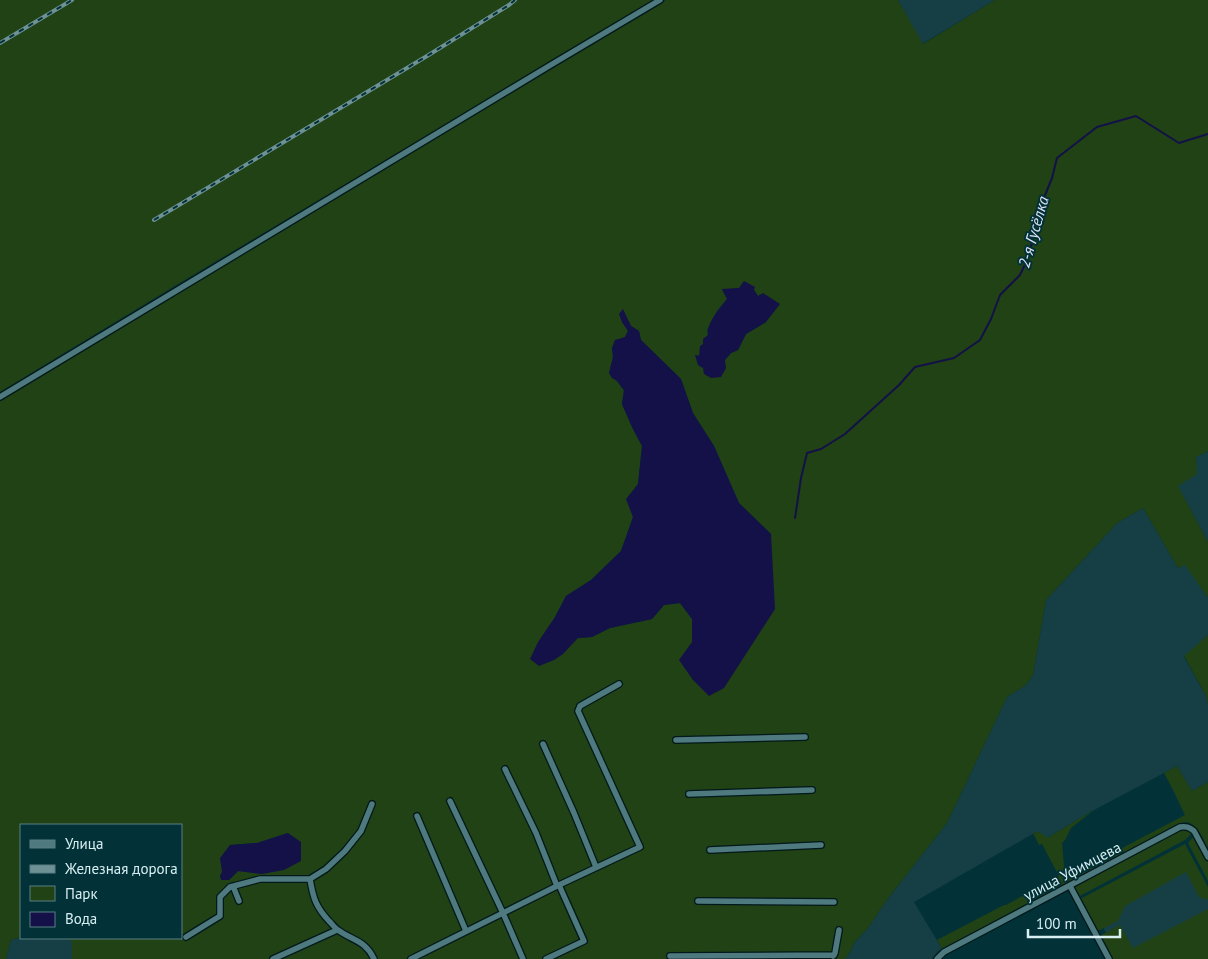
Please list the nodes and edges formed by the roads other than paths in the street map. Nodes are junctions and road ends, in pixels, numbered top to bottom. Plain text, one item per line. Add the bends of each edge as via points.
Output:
1 (660, 0) edge
2 (0, 397) edge
3 (620, 684) dead end
4 (805, 737) dead end
5 (676, 740) dead end
6 (543, 744) dead end
7 (505, 769) dead end
8 (812, 790) dead end
9 (689, 794) dead end
10 (450, 801) dead end
11 (372, 804) dead end
12 (417, 816) dead end
13 (821, 845) dead end
14 (710, 850) dead end
15 (1208, 857) edge
16 (596, 868) junction
17 (310, 879) junction
18 (558, 885) junction
19 (232, 886) junction
20 (1070, 886) junction
21 (239, 901) dead end
22 (698, 901) dead end
23 (834, 902) dead end
24 (503, 913) junction
25 (337, 930) junction
26 (839, 930) dead end
27 (466, 931) junction
28 (186, 937) dead end
29 (670, 956) dead end
30 (832, 957) edge
31 (273, 959) edge
32 (374, 959) edge
33 (411, 959) edge
34 (523, 959) edge
35 (546, 959) edge
36 (937, 959) edge
37 (1109, 959) edge

1 - 2 street
3 - 16 street via 578,710 640,847
4 - 5 street
6 - 16 street
7 - 18 street
8 - 9 street
10 - 24 street
11 - 17 street via 362,832 326,869
12 - 27 street
13 - 14 street
15 - 20 street, улица Уфимцева via 1194,831 1184,826
16 - 18 street
17 - 19 street via 260,879
17 - 25 street via 315,904
18 - 24 street
18 - 35 street via 584,940
19 - 21 street
19 - 28 street via 220,897 220,916
20 - 36 street, улица Уфимцева via 944,952
20 - 37 street
22 - 23 street
24 - 27 street
24 - 34 street
25 - 31 street
25 - 32 street via 365,945
26 - 30 street
27 - 33 street
29 - 30 street

